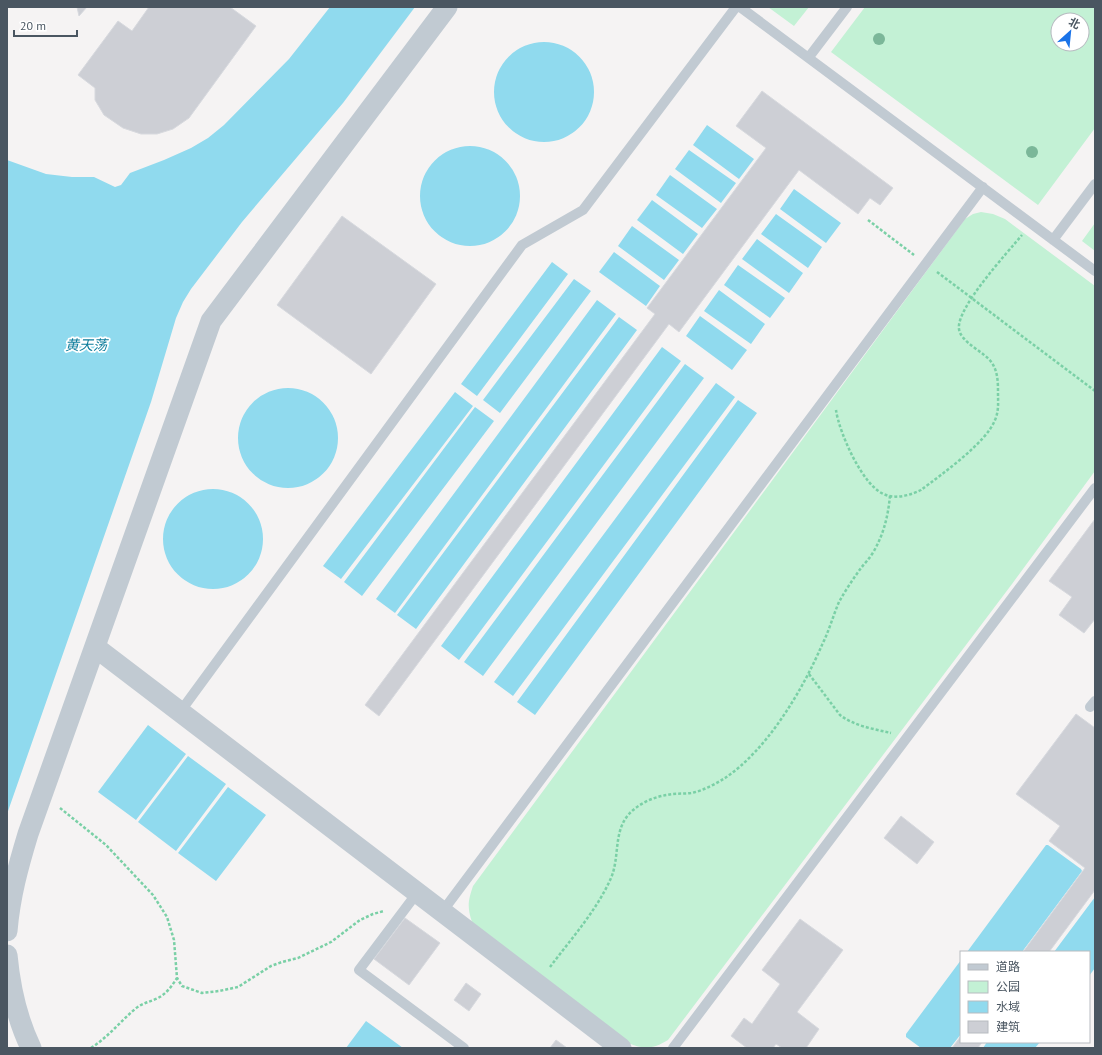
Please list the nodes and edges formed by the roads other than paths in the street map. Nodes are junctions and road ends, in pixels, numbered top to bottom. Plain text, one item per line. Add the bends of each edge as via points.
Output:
1 (447, 7) edge
2 (736, 7) edge
3 (740, 7) edge
4 (847, 7) edge
5 (809, 58) junction
6 (1095, 184) edge
7 (983, 187) junction
8 (1053, 240) junction
9 (1095, 271) edge
10 (1095, 488) edge
11 (95, 647) junction
12 (180, 712) junction
13 (417, 893) junction
14 (442, 912) junction
15 (7, 931) edge
16 (7, 955) edge
17 (31, 1048) edge
18 (464, 1048) edge
19 (621, 1048) edge
20 (673, 1048) edge

1 - 11 street via 211,321
2 - 12 lane via 584,210 522,245
3 - 5 lane
4 - 5 lane
5 - 7 lane
6 - 8 lane
7 - 8 lane
7 - 14 lane
8 - 9 lane
10 - 20 lane
11 - 12 street
11 - 15 street via 28,834 15,878
12 - 13 street
13 - 14 street
13 - 18 lane via 359,970
14 - 19 street
16 - 17 street via 15,1002 23,1032

